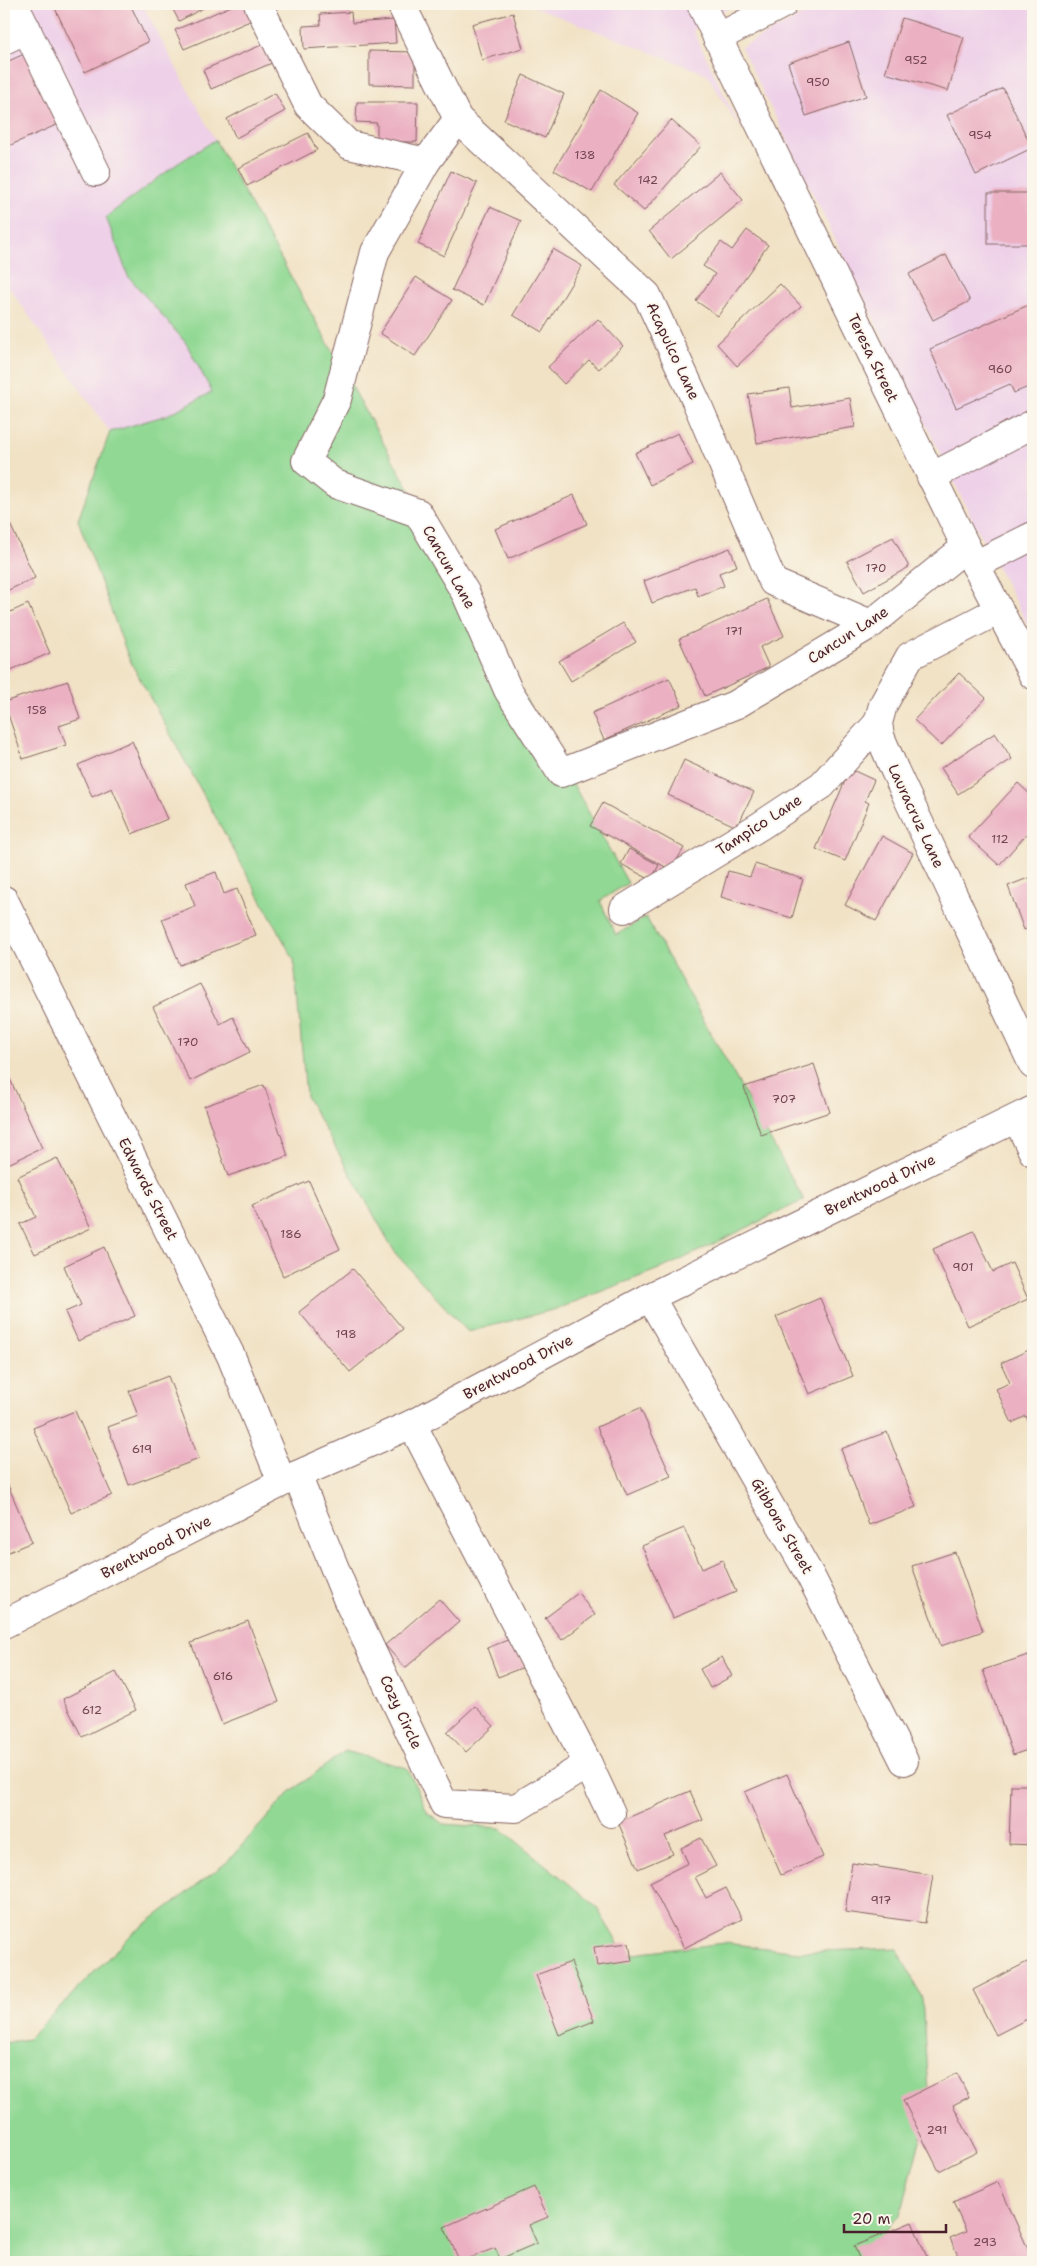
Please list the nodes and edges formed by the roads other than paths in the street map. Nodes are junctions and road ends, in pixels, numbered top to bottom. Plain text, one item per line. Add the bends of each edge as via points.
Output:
1 (14, 4) edge
2 (258, 4) edge
3 (401, 4) edge
4 (700, 4) edge
5 (782, 4) edge
6 (15, 34) edge
7 (717, 38) junction
8 (458, 119) junction
9 (426, 162) junction
10 (96, 172) dead end
11 (1033, 424) edge
12 (931, 477) junction
13 (1033, 536) edge
14 (970, 556) junction
15 (999, 610) junction
16 (871, 624) junction
17 (1033, 675) edge
18 (878, 723) junction
19 (4, 900) edge
20 (624, 909) dead end
21 (1033, 1065) edge
22 (1025, 1114) edge
23 (1033, 1152) edge
24 (650, 1297) junction
25 (412, 1424) junction
26 (290, 1479) junction
27 (4, 1624) edge
28 (904, 1761) dead end
29 (588, 1764) junction
30 (611, 1813) dead end

1 - 6 street
2 - 9 street via 308,106 349,145
3 - 8 street, Acapulco Lane
4 - 7 street, Teresa Street
5 - 7 street
6 - 10 street
7 - 12 street, Teresa Street
8 - 9 street
8 - 16 street, Acapulco Lane via 648,295 773,582
9 - 16 street, Cancun Lane via 375,252 337,398 306,461 335,484 418,513 466,594 508,690 561,773 737,704
11 - 12 street
12 - 14 street, Teresa Street
13 - 14 street, Cancun Lane
14 - 15 street, Teresa Street
14 - 16 street, Cancun Lane
15 - 17 street, Teresa Street
15 - 18 street via 910,656 883,705
18 - 20 street, Tampico Lane via 822,785
18 - 21 street, Lauracruz Lane via 895,772
19 - 26 street, Edwards Street
22 - 23 street
22 - 24 street, Brentwood Drive
24 - 25 street, Brentwood Drive
24 - 28 street, Gibbons Street via 811,1577
25 - 26 street, Brentwood Drive
25 - 29 street
26 - 27 street, Brentwood Drive
26 - 29 street, Cozy Circle via 444,1804 516,1808
29 - 30 street

